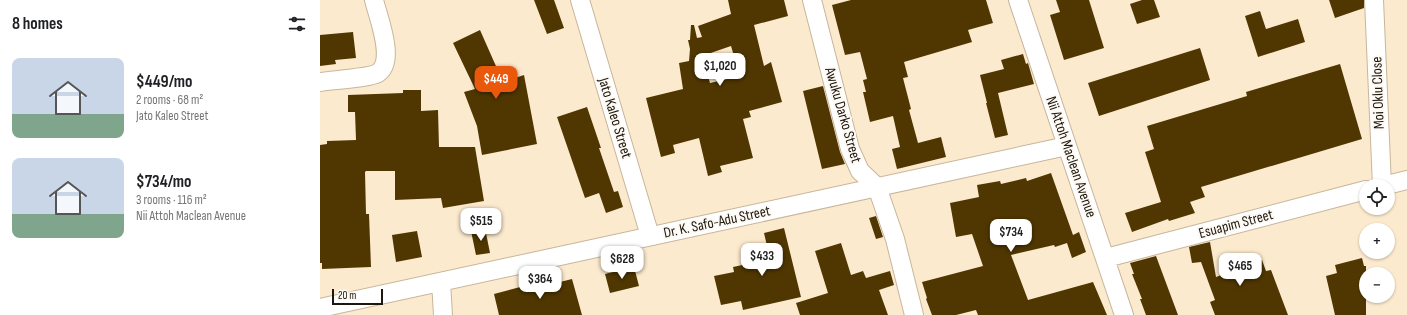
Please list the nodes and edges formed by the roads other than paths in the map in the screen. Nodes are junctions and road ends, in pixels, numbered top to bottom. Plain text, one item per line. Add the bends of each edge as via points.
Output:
1 (374, 0) edge
2 (580, 0) edge
3 (812, 0) edge
4 (1018, 0) edge
5 (1374, 0) edge
6 (320, 82) edge
7 (1067, 146) junction
8 (1383, 179) edge
9 (1407, 180) edge
10 (1395, 183) edge
11 (877, 187) junction
12 (1359, 192) edge
13 (650, 236) junction
14 (1106, 258) junction
15 (441, 282) junction
16 (320, 308) edge
17 (443, 315) edge
18 (914, 315) edge
19 (1124, 315) edge

1 - 6 street via 386,49 383,67 378,73 369,76
2 - 13 street, Jato Kaleo Street
3 - 11 street, Awuku Darko Street via 850,149 860,171
4 - 7 street, Nii Attoh Maclean Avenue
5 - 8 street, Moi Oklu Close
7 - 11 street, Dr. K. Safo-Adu Street
7 - 14 street, Nii Attoh Maclean Avenue
9 - 10 street
11 - 13 street, Dr. K. Safo-Adu Street
11 - 18 street, Awuku Darko Street via 895,239
12 - 14 street, Esuapim Street
13 - 15 street, Dr. K. Safo-Adu Street
14 - 19 street, Nii Attoh Maclean Avenue
15 - 16 street, Dr. K. Safo-Adu Street
15 - 17 street

